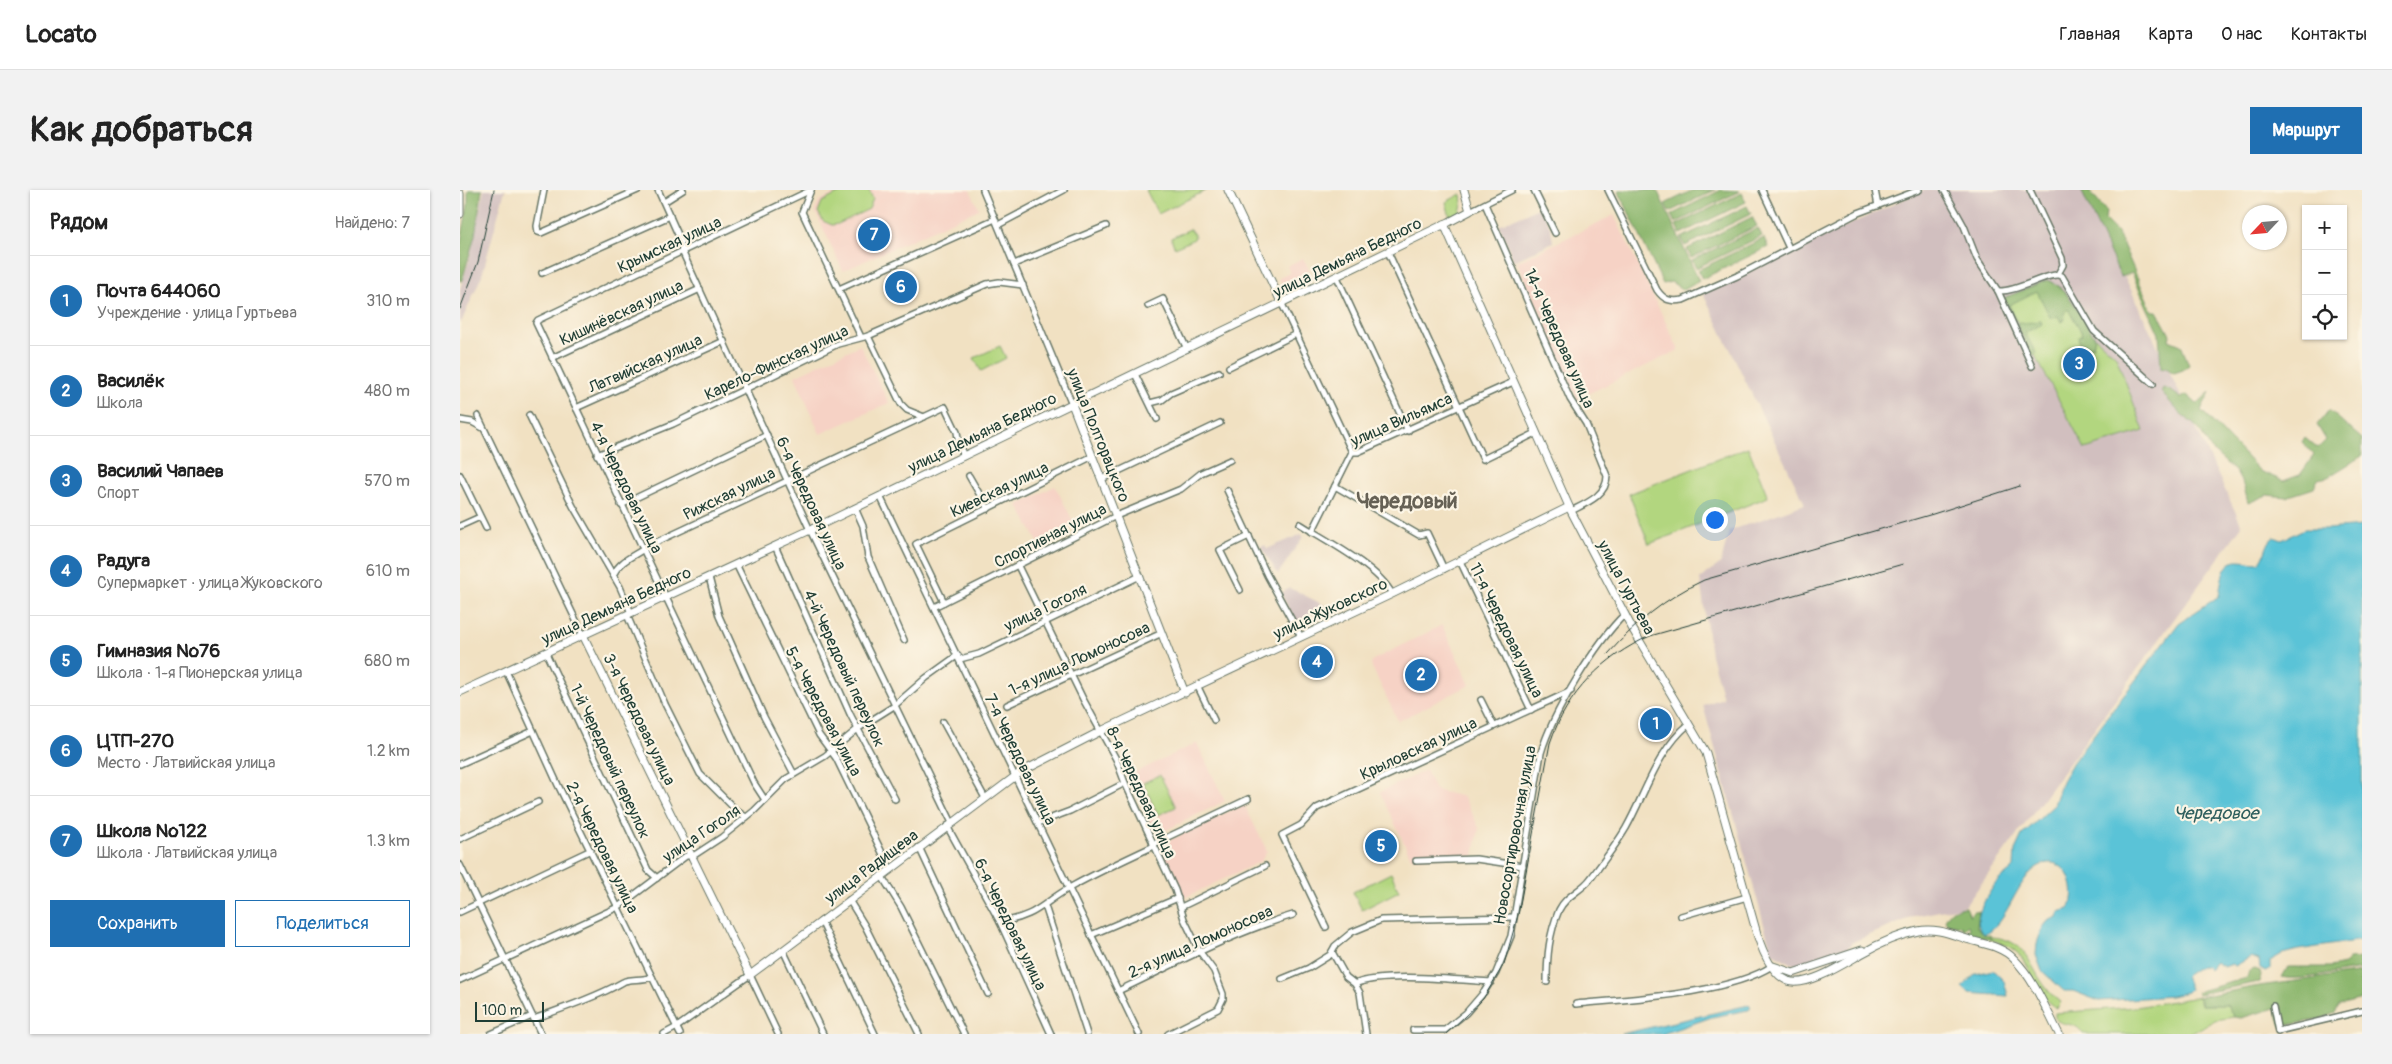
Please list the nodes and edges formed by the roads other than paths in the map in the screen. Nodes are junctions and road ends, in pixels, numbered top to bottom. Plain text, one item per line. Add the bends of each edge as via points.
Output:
1 (544, 190) edge
2 (638, 190) edge
3 (658, 190) edge
4 (683, 190) edge
5 (811, 190) edge
6 (984, 190) edge
7 (1064, 190) edge
8 (1228, 190) edge
9 (1464, 190) edge
10 (1512, 190) edge
11 (1534, 190) edge
12 (1608, 190) edge
13 (1762, 190) edge
14 (1875, 190) edge
15 (1919, 190) edge
16 (1944, 190) edge
17 (2030, 190) edge
18 (460, 194) edge
19 (664, 202) junction
20 (1484, 204) junction
21 (1878, 206) junction
22 (1470, 210) junction
23 (460, 214) edge
24 (670, 216) junction
25 (996, 222) junction
26 (1444, 224) junction
27 (1106, 226) dead end
28 (1555, 233) dead end
29 (1789, 248) junction
30 (682, 251) junction
31 (1388, 252) junction
32 (1014, 264) junction
33 (542, 273) dead end
34 (2058, 274) junction
35 (1338, 277) junction
36 (1023, 285) junction
37 (700, 289) junction
38 (839, 290) junction
39 (1998, 291) junction
40 (1282, 304) junction
41 (1148, 306) dead end
42 (538, 320) joint
43 (1296, 334) junction
44 (868, 336) junction
45 (861, 337) junction
46 (724, 341) junction
47 (1187, 349) junction
48 (552, 358) junction
49 (2032, 366) dead end
50 (1229, 368) dead end
51 (1219, 372) dead end
52 (1135, 374) junction
53 (1513, 382) junction
54 (2153, 384) dead end
55 (746, 389) junction
56 (1150, 403) junction
57 (1072, 404) junction
58 (576, 408) junction
59 (1458, 408) junction
60 (529, 415) dead end
61 (478, 416) dead end
62 (924, 417) junction
63 (1157, 419) dead end
64 (460, 420) edge
65 (1220, 423) dead end
66 (486, 430) junction
67 (1408, 431) junction
68 (1536, 433) junction
69 (766, 435) junction
70 (1352, 452) junction
71 (597, 455) junction
72 (964, 456) junction
73 (1093, 456) junction
74 (1230, 460) dead end
75 (460, 475) edge
76 (969, 476) dead end
77 (787, 480) junction
78 (1102, 480) junction
79 (1607, 483) joint
80 (1335, 486) junction
81 (1227, 490) dead end
82 (880, 496) junction
83 (621, 504) junction
84 (855, 508) junction
85 (988, 509) junction
86 (1570, 509) junction
87 (480, 516) junction
88 (1116, 516) junction
89 (1300, 524) dead end
90 (460, 526) edge
91 (486, 528) dead end
92 (810, 530) junction
93 (1312, 532) junction
94 (1249, 536) junction
95 (775, 546) junction
96 (643, 550) junction
97 (1460, 561) junction
98 (736, 564) junction
99 (1018, 566) junction
100 (1444, 569) junction
101 (613, 575) junction
102 (1140, 576) junction
103 (709, 577) junction
104 (1240, 590) dead end
105 (1392, 594) junction
106 (665, 598) junction
107 (944, 602) junction
108 (934, 607) junction
109 (629, 614) junction
110 (1625, 614) junction
111 (1044, 621) junction
112 (1162, 633) junction
113 (583, 635) junction
114 (1301, 637) junction
115 (904, 640) dead end
116 (546, 653) junction
117 (959, 657) junction
118 (506, 671) junction
119 (1071, 674) junction
120 (1198, 687) junction
121 (1571, 691) junction
122 (460, 692) edge
123 (1185, 693) junction
124 (1481, 700) dead end
125 (1007, 705) dead end
126 (894, 706) junction
127 (1531, 710) junction
128 (1214, 720) dead end
129 (943, 722) dead end
130 (1689, 724) junction
131 (1494, 726) junction
132 (858, 728) junction
133 (533, 731) junction
134 (1101, 731) junction
135 (831, 750) junction
136 (460, 764) edge
137 (794, 774) junction
138 (1015, 776) junction
139 (1124, 783) junction
140 (985, 798) junction
141 (1248, 798) dead end
142 (895, 799) dead end
143 (765, 800) junction
144 (538, 802) dead end
145 (746, 817) junction
146 (1038, 823) junction
147 (949, 824) junction
148 (460, 839) edge
149 (1154, 845) junction
150 (919, 847) junction
151 (591, 850) junction
152 (693, 856) junction
153 (1416, 861) dead end
154 (460, 865) edge
155 (1265, 866) dead end
156 (1522, 866) junction
157 (890, 869) junction
158 (882, 875) junction
159 (657, 878) junction
160 (1068, 889) junction
161 (1747, 897) junction
162 (1178, 898) junction
163 (849, 900) junction
164 (478, 903) junction
165 (1045, 906) junction
166 (618, 907) junction
167 (1181, 907) junction
168 (460, 912) edge
169 (1293, 915) dead end
170 (1681, 916) dead end
171 (1514, 917) junction
172 (821, 921) junction
173 (1000, 922) junction
174 (1326, 927) dead end
175 (1091, 935) junction
176 (783, 950) junction
177 (1200, 952) junction
178 (1332, 952) junction
179 (505, 960) junction
180 (1772, 966) junction
181 (750, 975) junction
182 (652, 977) junction
183 (1282, 979) dead end
184 (460, 980) edge
185 (1491, 982) junction
186 (1547, 982) dead end
187 (1355, 984) junction
188 (1118, 991) junction
189 (988, 994) dead end
190 (1576, 1004) dead end
191 (2273, 1006) dead end
192 (2362, 1012) edge
193 (533, 1017) junction
194 (677, 1027) junction
195 (1413, 1030) dead end
196 (2278, 1033) edge
197 (491, 1034) edge
198 (541, 1034) edge
199 (664, 1034) edge
200 (680, 1034) edge
201 (778, 1034) edge
202 (823, 1034) edge
203 (875, 1034) edge
204 (919, 1034) edge
205 (964, 1034) edge
206 (1051, 1034) edge
207 (1087, 1034) edge
208 (1139, 1034) edge
209 (1168, 1034) edge
210 (1366, 1034) edge
211 (2059, 1034) edge

1 - 2 street via 538,232
3 - 19 street, 6-я Чередовая улица
4 - 19 street
5 - 30 street, Крымская улица
5 - 38 street via 802,212
6 - 25 street, улица Полторацкого
7 - 25 street
8 - 40 main road
9 - 22 main road
10 - 20 street, улица Демьяна Бедного
11 - 28 street
12 - 29 street via 1657,290 1669,301 1683,300 1703,292
13 - 29 street
14 - 21 street
15 - 21 street
16 - 39 street via 1964,226 1977,259
17 - 34 street via 2062,258
18 - 23 main road
19 - 24 street, 6-я Чередовая улица
20 - 22 street, улица Демьяна Бедного
20 - 79 street, 14-я Чередовая улица via 1570,399 1586,424
21 - 29 street
22 - 26 main road, улица Демьяна Бедного
24 - 30 street, 6-я Чередовая улица
24 - 33 street
25 - 32 street, улица Полторацкого
25 - 38 street
26 - 31 main road, улица Демьяна Бедного
26 - 53 main road, улица Гуртьева
27 - 32 street
30 - 37 street, 6-я Чередовая улица
30 - 42 street, Крымская улица
31 - 35 main road, улица Демьяна Бедного
31 - 59 street
32 - 36 street, улица Полторацкого
34 - 39 street via 2015,290
34 - 54 street via 2094,331
35 - 40 main road, улица Демьяна Бедного
35 - 67 street
36 - 44 street, Карело-Финская улица via 987,284
36 - 57 street, улица Полторацкого
37 - 46 street, 6-я Чередовая улица
37 - 48 street, Кишинёвская улица
38 - 45 street
39 - 49 street
40 - 43 street
40 - 47 main road, улица Демьяна Бедного
41 - 47 street via 1164,299
42 - 48 street, 4-я Чередовая улица via 537,328
43 - 50 street
43 - 70 street
44 - 45 street, Карело-Финская улица
44 - 62 street via 900,404
45 - 55 street, Карело-Финская улица via 838,344
46 - 55 street, 6-я Чередовая улица
46 - 58 street, Латвийская улица
47 - 52 main road, улица Демьяна Бедного
48 - 58 street, 4-я Чередовая улица
51 - 56 street
52 - 56 street
52 - 57 main road, улица Демьяна Бедного
53 - 59 street, улица Вильямса
53 - 68 main road, улица Гуртьева
55 - 69 street, 6-я Чередовая улица
55 - 71 street, Карело-Финская улица
56 - 63 street
57 - 72 main road, улица Демьяна Бедного
57 - 73 main road, улица Полторацкого
58 - 71 street, 4-я Чередовая улица
59 - 67 street, улица Вильямса
59 - 68 street via 1483,459
60 - 101 street via 573,506
61 - 66 street, 3-я Чередовая улица
62 - 72 street, Рижская улица via 945,407
62 - 77 street, Рижская улица
64 - 66 street
65 - 78 street
66 - 113 street, 3-я Чередовая улица
67 - 70 street, улица Вильямса
68 - 86 main road, улица Гуртьева
69 - 77 street, 6-я Чередовая улица
69 - 83 street
70 - 80 street, улица Вильямса
71 - 83 street, 4-я Чередовая улица
72 - 82 main road, улица Демьяна Бедного
73 - 78 main road, улица Полторацкого
73 - 85 street, Киевская улица
74 - 88 street, Спортивная улица via 1201,473 1181,489
75 - 87 street
76 - 85 street
77 - 92 street, 6-я Чередовая улица
77 - 96 street, Рижская улица
78 - 88 main road, улица Полторацкого
79 - 86 street, улица Жуковского via 1603,491 1590,501
80 - 93 street, улица Вильямса
80 - 100 street via 1419,535 1427,534
81 - 94 street
82 - 84 main road, улица Демьяна Бедного
82 - 108 street, 7-я Чередовая улица
83 - 96 street, 4-я Чередовая улица
84 - 92 main road, улица Демьяна Бедного
84 - 115 street via 863,526 868,556
85 - 107 street, Киевская улица via 916,544
86 - 97 main road, улица Жуковского
86 - 110 main road, улица Гуртьева
87 - 90 street
87 - 91 street
88 - 99 street, Спортивная улица
88 - 102 main road, улица Полторацкого
89 - 93 street
92 - 95 main road, улица Демьяна Бедного
92 - 126 street, 6-я Чередовая улица
93 - 105 street via 1374,572
94 - 104 street via 1220,550
94 - 114 street
95 - 98 main road, улица Демьяна Бедного
95 - 132 street, 4-й Чередовый переулок
96 - 101 street, Рижская улица via 624,560
96 - 106 street, 4-я Чередовая улица
97 - 100 main road, улица Жуковского
97 - 127 street, 11-я Чередовая улица
98 - 103 main road, улица Демьяна Бедного
98 - 135 street, 5-я Чередовая улица via 819,735
99 - 107 street, Спортивная улица
99 - 111 street, 8-я Чередовая улица
100 - 105 main road, улица Жуковского
101 - 109 street
102 - 111 street, улица Гоголя
102 - 112 main road, улица Полторацкого
103 - 106 main road, улица Демьяна Бедного
103 - 137 street via 719,616 764,717
105 - 114 main road, улица Жуковского
106 - 109 main road, улица Демьяна Бедного
106 - 143 street, 4-я Чередовая улица
107 - 108 street, Спортивная улица
108 - 117 street, 7-я Чередовая улица
109 - 113 main road, улица Демьяна Бедного
109 - 145 street via 665,704 700,774
110 - 121 street, Новосортировочная улица via 1611,627
110 - 130 main road, улица Гуртьева
111 - 117 street, улица Гоголя via 979,654
111 - 119 street, 8-я Чередовая улица
112 - 119 street, 1-я улица Ломоносова
112 - 123 main road, улица Полторацкого
113 - 116 main road, улица Демьяна Бедного
113 - 152 main road, 3-я Чередовая улица
114 - 120 main road, улица Жуковского
116 - 118 main road, улица Демьяна Бедного
116 - 159 street, 1-й Чередовый переулок via 648,870
117 - 126 street, улица Гоголя via 926,678
117 - 138 street, 7-я Чередовая улица
118 - 122 main road, улица Демьяна Бедного
118 - 133 street, 2-я Чередовая улица
119 - 125 street, 1-я улица Ломоносова
119 - 134 street, 8-я Чередовая улица
120 - 123 main road, улица Жуковского
120 - 128 street
121 - 127 street, Крыловская улица
121 - 156 street, Новосортировочная улица via 1544,744
123 - 134 main road, улица Жуковского
124 - 131 street
126 - 132 street, улица Гоголя
126 - 147 street, 6-я Чередовая улица
127 - 131 street, Крыловская улица
129 - 140 street
130 - 161 main road, улица Гуртьева via 1712,767
130 - 186 street via 1675,736 1661,758 1616,843 1589,881 1566,898 1559,909 1548,944
131 - 174 street, Крыловская улица via 1317,808 1301,825 1282,835
132 - 135 street, улица Гоголя
132 - 142 street, 4-й Чередовый переулок
133 - 136 street
133 - 151 street, 2-я Чередовая улица
134 - 138 main road, улица Радищева
134 - 139 street, 8-я Чередовая улица
135 - 137 street, улица Гоголя
135 - 157 street, 5-я Чередовая улица
137 - 143 street, улица Гоголя
138 - 140 main road, улица Радищева
138 - 146 street, 7-я Чередовая улица
139 - 146 street
139 - 149 street, 8-я Чередовая улица
140 - 147 main road, улица Радищева
141 - 149 street
143 - 145 street, улица Гоголя
144 - 148 street
145 - 152 street, улица Гоголя
146 - 160 street, 7-я Чередовая улица
147 - 150 main road, улица Радищева
147 - 173 street, 6-я Чередовая улица
149 - 160 street
149 - 162 street, 8-я Чередовая улица
150 - 157 main road, улица Радищева
150 - 189 street
151 - 164 street
151 - 166 street, 2-я Чередовая улица
152 - 159 street, улица Гоголя via 686,856
152 - 181 main road, 3-я Чередовая улица
153 - 156 street via 1476,859
154 - 164 street
155 - 167 street
156 - 171 street, Новосортировочная улица
157 - 158 main road, улица Радищева
158 - 163 main road, улица Радищева
158 - 205 street
159 - 166 street, улица Гоголя
160 - 165 street
160 - 175 street, 7-я Чередовая улица
161 - 170 street
161 - 180 main road, улица Гуртьева via 1762,950
162 - 167 street, 8-я Чередовая улица
162 - 175 street
163 - 172 main road, улица Радищева
163 - 204 street
164 - 168 street
164 - 179 street
165 - 173 street via 1023,919
165 - 207 street
166 - 179 street, улица Гоголя
166 - 182 street, 2-я Чередовая улица
167 - 177 street, 8-я Чередовая улица
169 - 177 street, 2-я улица Ломоносова
171 - 178 street via 1381,920 1352,932
171 - 185 street, Новосортировочная улица via 1501,964
172 - 176 main road, улица Радищева
172 - 203 street
173 - 206 street, 6-я Чередовая улица
175 - 188 street, 7-я Чередовая улица
176 - 181 main road, улица Радищева
176 - 202 street
177 - 188 street, 2-я улица Ломоносова
177 - 209 street, 8-я Чередовая улица via 1214,971 1223,994 1221,1004 1213,1013
178 - 183 street via 1309,968
178 - 187 street via 1346,977
179 - 184 street, улица Гоголя
179 - 193 street
180 - 190 street via 1762,972 1697,990
180 - 211 main road via 1784,978 1794,982 1833,971 1881,944 1911,932 1938,930 2006,952 2021,968
181 - 194 street, улица Радищева
181 - 201 street, 3-я Чередовая улица
182 - 193 street via 642,981 624,981 590,998
182 - 194 street, 2-я Чередовая улица
185 - 187 street via 1415,978 1367,980
185 - 195 street, Новосортировочная улица via 1448,1029
187 - 210 street via 1360,993
188 - 208 street, 7-я Чередовая улица
191 - 196 street
192 - 196 street
193 - 197 street
193 - 198 street
194 - 199 street, улица Радищева
194 - 200 street, 2-я Чередовая улица

